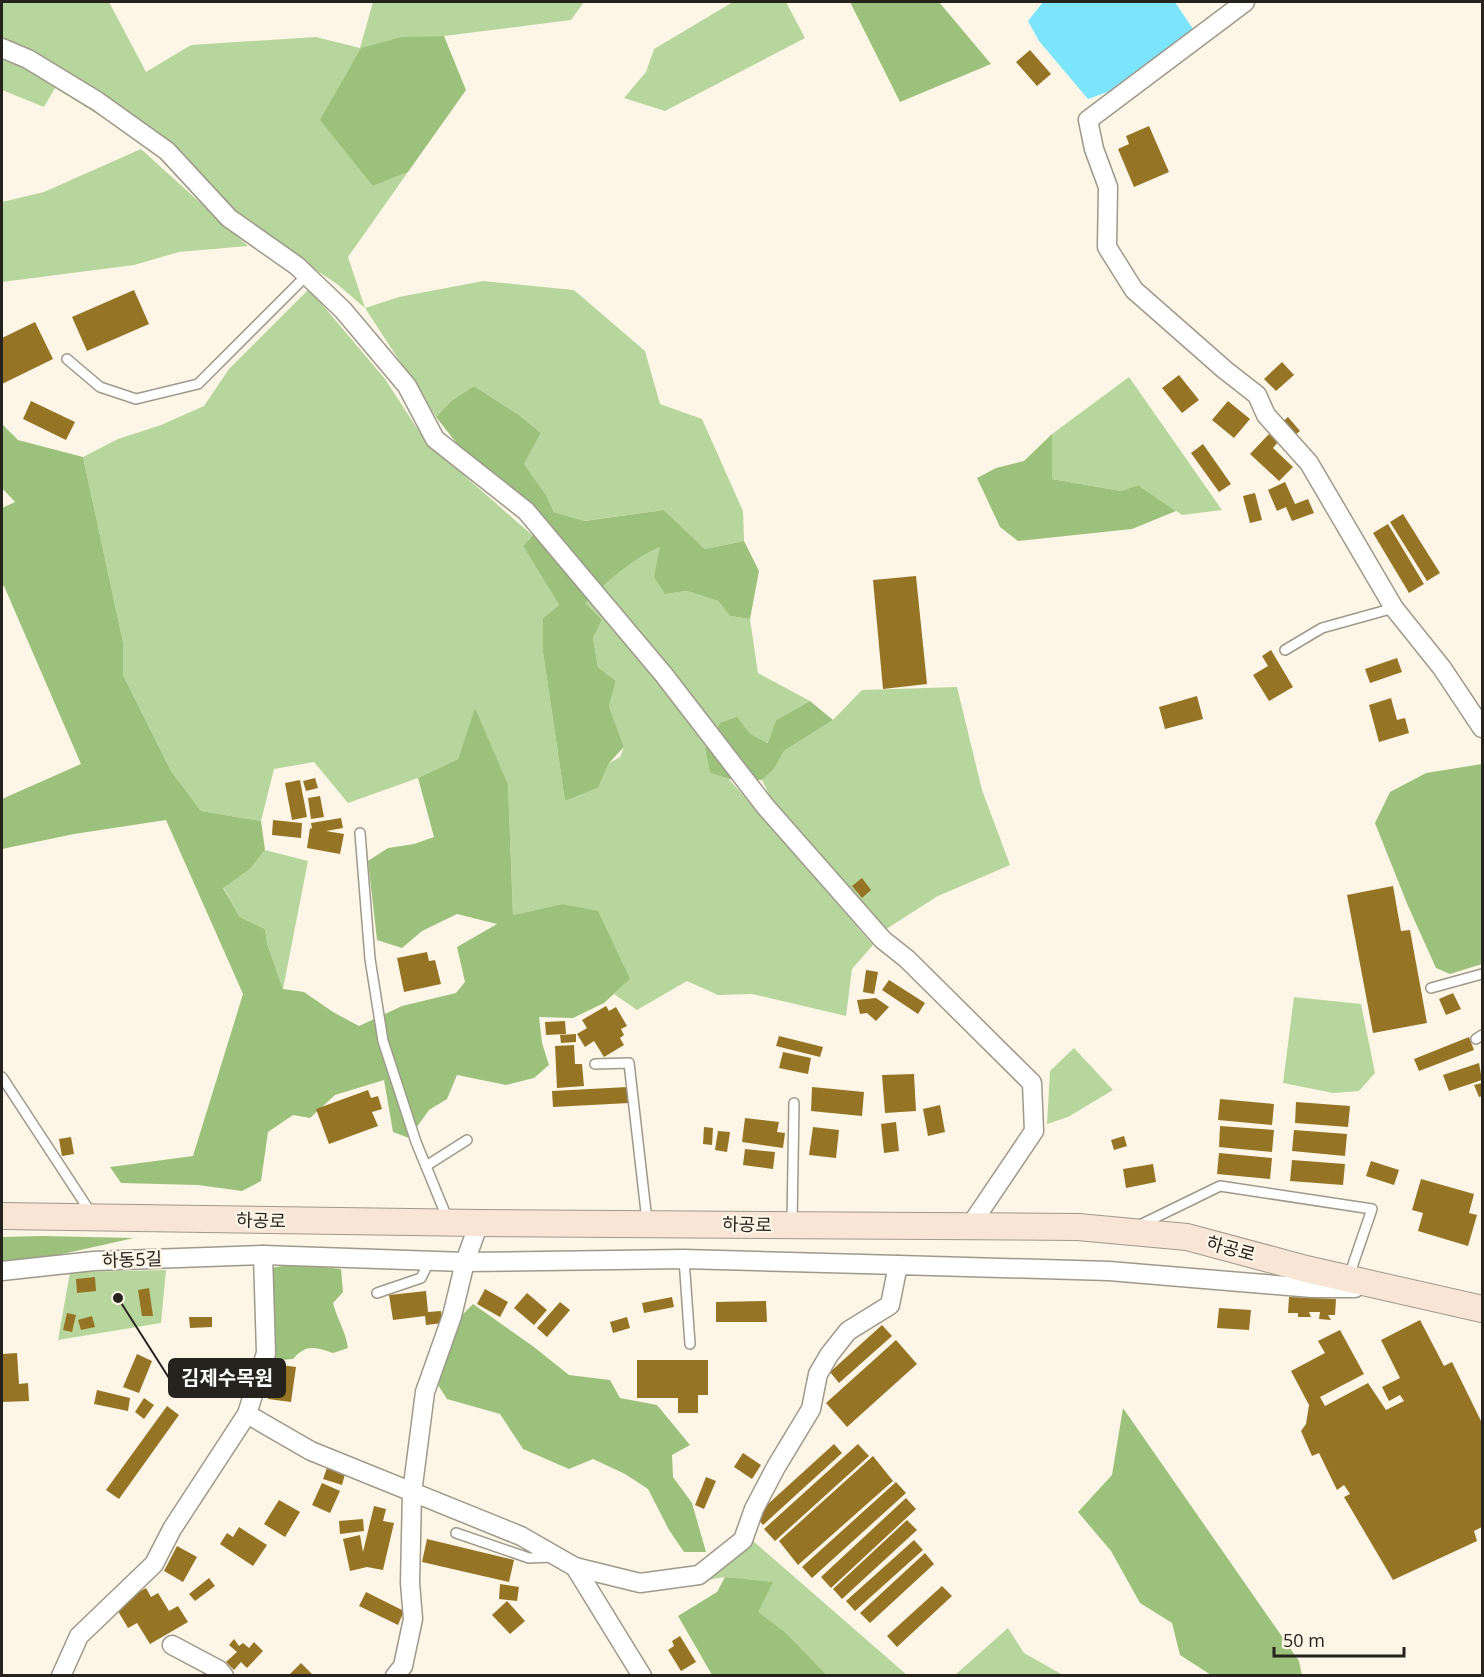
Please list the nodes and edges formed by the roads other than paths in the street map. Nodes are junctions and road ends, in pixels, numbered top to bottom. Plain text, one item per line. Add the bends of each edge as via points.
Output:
1 (1245, 2) edge
2 (2, 48) edge
3 (307, 275) junction
4 (67, 359) dead end
5 (1394, 608) junction
6 (1285, 650) dead end
7 (1482, 728) edge
8 (360, 833) dead end
9 (1482, 974) edge
10 (1431, 988) dead end
11 (595, 1064) dead end
12 (2, 1077) edge
13 (794, 1103) dead end
14 (467, 1140) dead end
15 (426, 1166) junction
16 (2, 1207) edge
17 (2, 1216) edge
18 (29, 1217) junction
19 (94, 1218) junction
20 (449, 1223) junction
21 (479, 1223) junction
22 (647, 1224) junction
23 (792, 1225) junction
24 (970, 1226) junction
25 (1126, 1232) junction
26 (263, 1256) junction
27 (684, 1259) junction
28 (430, 1260) junction
29 (465, 1262) junction
30 (898, 1265) junction
31 (2, 1271) edge
32 (1348, 1278) junction
33 (1395, 1288) junction
34 (378, 1293) dead end
35 (1482, 1309) edge
36 (690, 1344) dead end
37 (246, 1414) junction
38 (412, 1493) junction
39 (456, 1533) dead end
40 (557, 1557) junction
41 (575, 1567) junction
42 (172, 1645) dead end
43 (61, 1676) edge
44 (224, 1676) edge
45 (395, 1676) edge
46 (642, 1676) edge

1 - 5 street via 1088,120 1108,187 1107,247 1134,290 1257,395 1266,415 1309,464
2 - 3 street via 28,59 97,101 167,152 229,218
3 - 4 lane via 198,384 136,399 100,387
3 - 24 street via 343,310 407,386 435,439 526,512 664,675 754,794 883,940 1032,1083 1034,1131
5 - 6 lane via 1322,628
5 - 7 street via 1442,668
8 - 15 lane via 370,959 383,1041
9 - 10 lane
11 - 22 lane via 629,1063
12 - 19 lane
13 - 23 lane
14 - 15 lane
15 - 20 lane
16 - 18 lane
17 - 18 main road, 하공로
18 - 19 main road, 하공로
19 - 20 main road, 하공로
20 - 21 main road, 하공로
21 - 22 main road, 하공로
21 - 29 street
22 - 23 main road, 하공로
23 - 24 main road, 하공로
24 - 25 main road, 하공로 via 1078,1227
25 - 32 main road, 하공로 via 1187,1237
25 - 32 lane via 1220,1186 1372,1209
26 - 28 street, 하동5길
26 - 31 street, 하동5길 via 94,1260
26 - 37 street via 266,1353
27 - 29 street, 하동5길
27 - 30 street, 하동5길
27 - 36 lane
28 - 29 street, 하동5길
28 - 34 lane via 421,1278
29 - 38 street via 452,1316 425,1392
30 - 33 street, 하동5길 via 1109,1270 1312,1288
30 - 41 street via 890,1305 848,1330 818,1374 811,1409 754,1509 743,1540 699,1575 640,1583
32 - 33 main road, 하공로
33 - 35 main road, 하공로
37 - 38 street via 311,1451
37 - 43 street via 154,1564 79,1636
38 - 40 street via 521,1536
38 - 45 street via 412,1619 403,1666
39 - 40 lane via 529,1558
40 - 41 street
41 - 46 street
42 - 44 street

